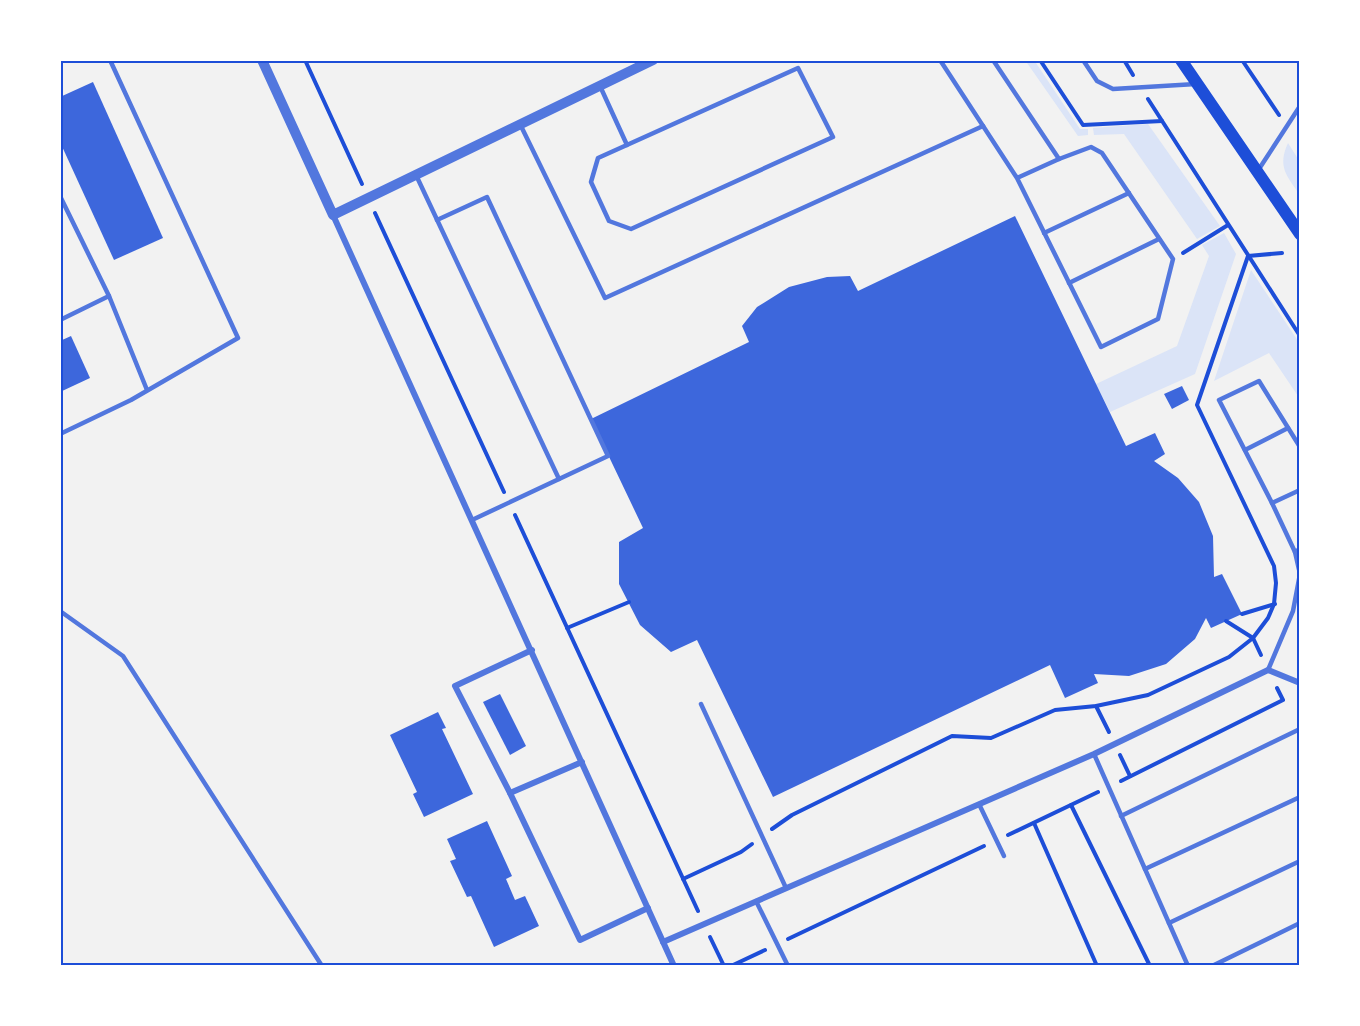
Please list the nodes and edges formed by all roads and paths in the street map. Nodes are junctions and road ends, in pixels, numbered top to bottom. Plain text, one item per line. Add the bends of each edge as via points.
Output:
1 (110, 60) edge
2 (262, 60) edge
3 (653, 60) edge
4 (794, 60) edge
5 (940, 60) edge
6 (993, 60) edge
7 (1040, 60) edge
8 (1083, 60) edge
9 (1124, 60) edge
10 (1182, 60) edge
11 (1242, 60) edge
12 (798, 68) junction
13 (1198, 84) junction
14 (600, 86) junction
15 (1141, 87) junction
16 (1300, 106) edge
17 (1162, 121) junction
18 (520, 124) junction
19 (983, 126) junction
20 (1287, 127) junction
21 (627, 145) junction
22 (1059, 159) junction
23 (1258, 172) junction
24 (416, 175) junction
25 (1017, 178) junction
26 (1129, 193) junction
27 (60, 196) edge
28 (333, 215) junction
29 (437, 220) junction
30 (1228, 225) junction
31 (1044, 233) junction
32 (1300, 234) edge
33 (1160, 239) junction
34 (1200, 242) dead end
35 (1282, 253) dead end
36 (1248, 256) junction
37 (1069, 283) junction
38 (109, 296) junction
39 (60, 320) edge
40 (1300, 336) edge
41 (147, 390) junction
42 (1288, 428) junction
43 (60, 434) edge
44 (1300, 447) edge
45 (1245, 450) junction
46 (559, 479) junction
47 (1300, 490) edge
48 (1272, 503) junction
49 (472, 520) junction
50 (1297, 550) edge
51 (629, 602) dead end
52 (1274, 604) junction
53 (60, 611) edge
54 (1293, 611) junction
55 (1242, 614) dead end
56 (1226, 621) dead end
57 (567, 628) dead end
58 (1253, 638) junction
59 (532, 650) junction
60 (1268, 670) junction
61 (1300, 682) edge
62 (701, 704) dead end
63 (1300, 729) edge
64 (1094, 754) junction
65 (582, 762) junction
66 (1108, 787) junction
67 (510, 793) junction
68 (1300, 796) edge
69 (979, 804) junction
70 (1071, 805) junction
71 (1121, 816) junction
72 (1034, 823) junction
73 (762, 837) junction
74 (997, 840) junction
75 (1004, 856) dead end
76 (1300, 861) edge
77 (1144, 869) junction
78 (683, 879) dead end
79 (786, 888) junction
80 (756, 901) junction
81 (648, 908) junction
82 (1169, 923) junction
83 (1300, 923) edge
84 (663, 942) junction
85 (777, 944) junction
86 (322, 966) edge
87 (674, 966) edge
88 (731, 966) edge
89 (788, 966) edge
90 (1097, 966) edge
91 (1150, 966) edge
92 (1188, 966) edge
93 (1212, 966) edge

1 - 41 lane via 238,338
2 - 28 street
3 - 14 street
4 - 12 lane
5 - 19 lane
6 - 22 lane
7 - 17 path via 1083,125
8 - 15 lane via 1097,81 1105,85
9 - 15 path
10 - 13 main road
11 - 20 path
12 - 21 lane
12 - 21 lane via 833,137 631,229 609,221 591,182 598,158
13 - 15 lane
13 - 23 main road
14 - 18 street
14 - 21 lane
15 - 17 path
16 - 20 lane
17 - 30 path
18 - 19 lane via 605,298
18 - 24 street
19 - 25 lane
20 - 23 lane
22 - 25 lane
22 - 26 lane via 1092,147 1102,153
23 - 32 main road
24 - 28 street
24 - 29 lane
25 - 31 lane
26 - 31 lane
26 - 33 lane
27 - 38 lane
28 - 49 street
29 - 46 lane
29 - 46 lane via 486,197 507,240 608,456
30 - 34 path
30 - 36 path
31 - 37 lane
33 - 37 lane
33 - 37 lane via 1173,259 1158,319 1101,347
35 - 36 path
36 - 40 path
36 - 52 path via 1197,405 1274,566
38 - 39 lane
38 - 41 lane
41 - 43 lane
42 - 44 lane
42 - 45 lane
42 - 45 lane via 1259,381 1219,400
45 - 48 lane
46 - 49 lane
47 - 48 lane
48 - 50 lane
49 - 59 street
50 - 54 lane via 1300,574
51 - 57 path
52 - 54 path
52 - 55 path
52 - 58 path
53 - 86 lane via 123,656
54 - 60 lane
56 - 58 path
58 - 60 path
58 - 73 path via 1229,657 1148,695 1055,710 991,738 952,736 792,815
59 - 65 street
59 - 67 street via 455,687
60 - 61 street
60 - 64 street
60 - 66 path via 1283,700
62 - 73 lane
63 - 71 lane
64 - 66 lane
64 - 69 street
65 - 67 street
65 - 81 street
66 - 70 path
66 - 71 lane
67 - 81 street via 580,940
68 - 77 lane
69 - 74 lane
69 - 79 street
70 - 72 path
70 - 91 path
71 - 77 lane
72 - 74 path
72 - 90 path
73 - 78 path via 741,852
73 - 79 lane
74 - 75 lane
74 - 85 path
76 - 82 lane
77 - 82 lane
79 - 80 street
80 - 84 street
80 - 85 lane
81 - 84 street
82 - 92 lane
83 - 93 lane
84 - 87 street
85 - 88 path
85 - 89 lane

